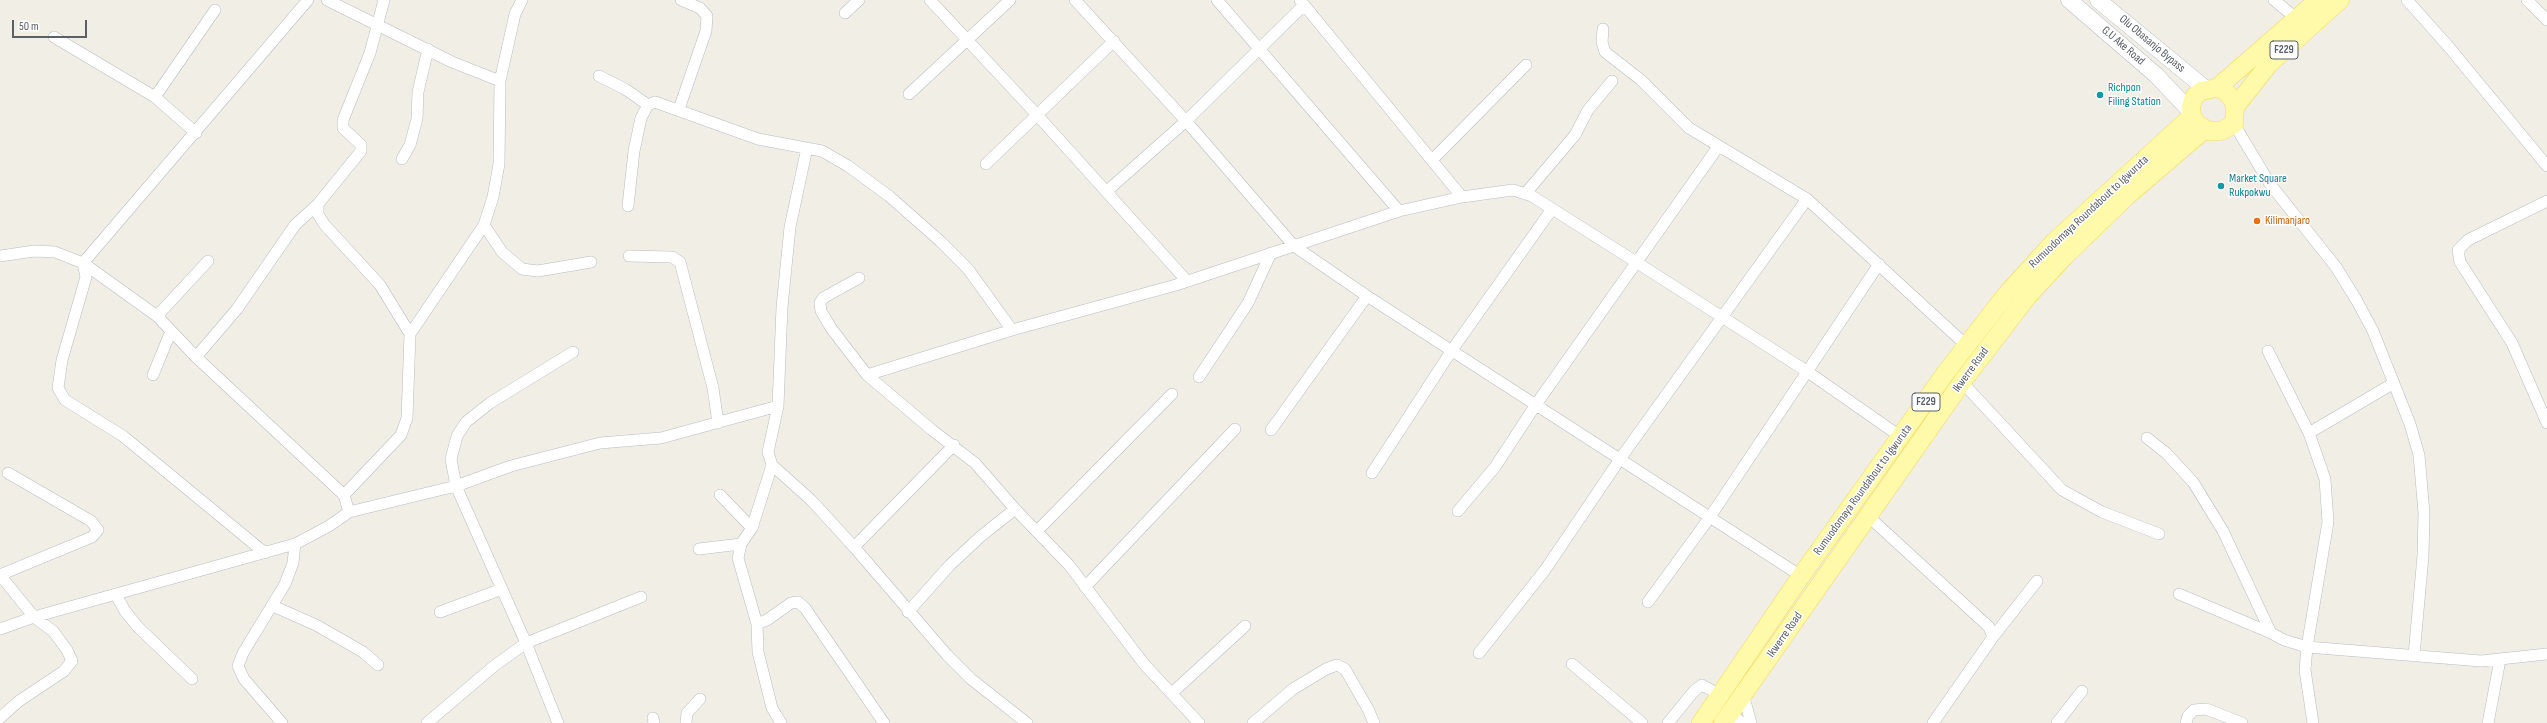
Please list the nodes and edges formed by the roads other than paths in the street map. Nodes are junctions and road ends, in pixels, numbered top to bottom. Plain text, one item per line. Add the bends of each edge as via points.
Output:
1 (308, 0) edge
2 (327, 0) edge
3 (384, 0) edge
4 (522, 0) edge
5 (680, 0) edge
6 (859, 0) edge
7 (930, 0) edge
8 (1010, 0) edge
9 (1075, 0) edge
10 (1217, 0) edge
11 (2069, 0) edge
12 (2098, 0) edge
13 (2274, 0) edge
14 (2318, 0) edge
15 (2340, 0) edge
16 (2407, 0) edge
17 (2527, 0) edge
18 (1302, 2) edge
19 (215, 10) dead end
20 (846, 12) dead end
21 (2296, 19) junction
22 (2547, 20) edge
23 (378, 26) junction
24 (1604, 30) dead end
25 (54, 36) dead end
26 (967, 40) junction
27 (1114, 41) junction
28 (428, 49) junction
29 (1260, 50) junction
30 (1526, 65) dead end
31 (600, 76) dead end
32 (500, 81) junction
33 (1612, 81) dead end
34 (2212, 88) junction
35 (909, 94) dead end
36 (155, 97) junction
37 (648, 106) junction
38 (679, 109) junction
39 (2191, 114) junction
40 (2234, 115) junction
41 (1038, 116) junction
42 (1186, 121) junction
43 (2204, 130) junction
44 (196, 133) junction
45 (1718, 147) junction
46 (807, 148) junction
47 (402, 159) dead end
48 (1432, 160) junction
49 (986, 164) dead end
50 (2547, 166) edge
51 (1107, 191) junction
52 (1525, 194) junction
53 (1462, 197) junction
54 (1807, 199) junction
55 (318, 204) junction
56 (628, 206) dead end
57 (2546, 206) edge
58 (1552, 209) junction
59 (1399, 211) junction
60 (484, 225) junction
61 (1294, 246) junction
62 (1271, 253) junction
63 (0, 256) edge
64 (629, 256) dead end
65 (208, 261) dead end
66 (591, 262) dead end
67 (1636, 262) junction
68 (83, 263) junction
69 (1879, 264) junction
70 (859, 278) dead end
71 (1187, 281) junction
72 (1367, 296) junction
73 (157, 316) junction
74 (1722, 318) junction
75 (1012, 330) junction
76 (172, 331) junction
77 (410, 334) junction
78 (1966, 345) junction
79 (1452, 350) junction
80 (2268, 351) dead end
81 (573, 352) dead end
82 (196, 357) junction
83 (1808, 372) junction
84 (153, 374) dead end
85 (867, 375) junction
86 (1199, 377) dead end
87 (1962, 382) junction
88 (2394, 383) junction
89 (1172, 394) dead end
90 (1537, 404) junction
91 (778, 406) junction
92 (718, 423) junction
93 (2547, 423) edge
94 (1235, 429) dead end
95 (1270, 430) dead end
96 (2309, 433) junction
97 (1901, 437) junction
98 (2147, 438) dead end
99 (954, 445) junction
100 (1620, 459) junction
101 (772, 465) junction
102 (8, 473) dead end
103 (1372, 473) dead end
104 (456, 486) junction
105 (720, 495) dead end
106 (344, 496) junction
107 (1015, 509) junction
108 (1458, 511) dead end
109 (349, 512) junction
110 (1868, 516) junction
111 (1710, 517) junction
112 (752, 528) junction
113 (1037, 531) junction
114 (2159, 534) dead end
115 (295, 544) junction
116 (741, 544) junction
117 (854, 547) junction
118 (699, 549) dead end
119 (265, 553) junction
120 (0, 575) edge
121 (1801, 576) junction
122 (2037, 581) dead end
123 (1085, 587) junction
124 (502, 589) junction
125 (2179, 594) dead end
126 (116, 595) junction
127 (641, 597) dead end
128 (1648, 602) dead end
129 (273, 606) junction
130 (440, 612) dead end
131 (908, 612) junction
132 (34, 617) junction
133 (757, 624) junction
134 (1245, 626) dead end
135 (0, 629) edge
136 (2271, 633) junction
137 (1994, 637) junction
138 (526, 643) junction
139 (2307, 647) junction
140 (1479, 653) dead end
141 (2414, 654) junction
142 (2547, 654) edge
143 (2500, 660) junction
144 (1572, 664) dead end
145 (378, 665) dead end
146 (192, 679) dead end
147 (2082, 691) dead end
148 (1172, 693) junction
149 (1743, 694) junction
150 (1720, 695) junction
151 (700, 699) dead end
152 (0, 718) edge
153 (1732, 720) edge
154 (282, 723) edge
155 (426, 723) edge
156 (558, 723) edge
157 (686, 723) edge
158 (781, 723) edge
159 (884, 723) edge
160 (1027, 723) edge
161 (1199, 723) edge
162 (1253, 723) edge
163 (1374, 723) edge
164 (1642, 723) edge
165 (1668, 723) edge
166 (1701, 723) edge
167 (1751, 723) edge
168 (1933, 723) edge
169 (2058, 723) edge
170 (2186, 723) edge
171 (2242, 723) edge
172 (2313, 723) edge
173 (2488, 723) edge

1 - 44 street
2 - 23 street
3 - 23 street
4 - 32 street via 515,14
5 - 38 street via 700,8 708,16 706,31
6 - 20 street
7 - 26 street
8 - 26 street
9 - 27 street
10 - 29 street
11 - 39 main road, G.U Ake Road via 2156,75
12 - 34 main road, Olu Obasanjo Bypass
13 - 21 street
14 - 21 main road, F229
15 - 40 main road, F229 via 2269,64
16 - 50 street
17 - 22 street
18 - 29 street
18 - 48 street
19 - 36 street
21 - 34 main road, F229
23 - 28 street
23 - 55 street via 344,120 343,128 361,145 361,151
24 - 45 street via 1602,42 1605,52 1641,80 1689,128
25 - 36 street
26 - 35 street
26 - 41 street
27 - 41 street
27 - 42 street
28 - 32 street
28 - 47 street via 418,92 417,119 410,145
29 - 42 street
29 - 59 street
30 - 48 street
31 - 37 street via 625,89
32 - 60 street via 499,164 493,197
33 - 52 street via 1588,110 1576,135
34 - 39 main road, F229 via 2194,98
34 - 40 main road via 2229,95
36 - 44 street
37 - 38 street via 655,102
37 - 56 street via 642,118 634,151
38 - 46 street via 758,139
39 - 43 main road via 2196,124
39 - 78 main road, Rumuodomaya Roundabout to Igwuruta / F229 via 2053,243 2005,296
40 - 43 main road, F229 via 2215,132
40 - 88 street via 2270,184 2328,256 2349,287 2373,331
41 - 49 street
41 - 51 street
42 - 51 street
42 - 61 street
43 - 87 main road, Ikwerre Road / F229 via 2127,196 2045,277
44 - 68 street
45 - 54 street
45 - 67 street
46 - 75 street via 822,151 848,166 889,196 940,241 968,269
46 - 91 street via 790,227 782,307
48 - 53 street
51 - 71 street
52 - 53 street via 1513,190
52 - 58 street
53 - 59 street
54 - 69 street
54 - 74 street
55 - 77 street via 318,214 324,224 380,285
55 - 82 street via 295,225 236,309
57 - 93 street via 2468,240 2458,250 2460,262 2512,343
58 - 67 street
58 - 79 street
59 - 61 street
60 - 66 street via 502,252 522,269 538,271
60 - 77 street
61 - 62 street
61 - 72 street
62 - 71 street
62 - 86 street via 1248,303
63 - 68 street via 56,252
64 - 92 street via 672,256 680,262 713,388
65 - 73 street
67 - 74 street
67 - 90 street
68 - 73 street
68 - 119 street via 86,277 62,360 58,388 60,394 65,400 123,436
69 - 78 street
69 - 83 street
70 - 85 street via 823,298 820,303 821,311 831,328
71 - 75 street
72 - 79 street
72 - 95 street
73 - 76 street
74 - 83 street
74 - 100 street
75 - 85 street
76 - 82 street
76 - 84 street
77 - 106 street via 407,418 401,435
78 - 97 main road, Rumuodomaya Roundabout to Igwuruta / F229
79 - 90 street
79 - 103 street
80 - 96 street
81 - 104 street via 490,403 466,422 457,436 450,458
82 - 106 street
83 - 97 street
83 - 111 street
85 - 99 street via 932,430
87 - 110 main road, Ikwerre Road / F229
87 - 114 street via 2062,490 2102,512
88 - 96 street
88 - 141 street via 2410,424 2419,455 2423,482 2423,556
89 - 113 street
90 - 100 street
90 - 108 street via 1495,467
91 - 92 street
91 - 101 street via 768,452
92 - 104 street via 661,438 600,443 511,466
94 - 123 street
96 - 139 street via 2325,480 2328,522
97 - 121 main road, Rumuodomaya Roundabout to Igwuruta / F229
98 - 136 street via 2166,453 2193,482 2223,531
99 - 107 street via 975,463
99 - 117 street
100 - 111 street
100 - 140 street via 1545,570
101 - 112 street
101 - 117 street via 811,500
102 - 120 street via 91,521 98,530 92,537
104 - 109 street
104 - 124 street
105 - 112 street
106 - 109 street
107 - 113 street
107 - 131 street via 975,541
109 - 115 street
110 - 137 street via 1989,627
110 - 149 main road, Ikwerre Road / F229
111 - 121 street
111 - 128 street
112 - 116 street
113 - 123 street via 1069,565
115 - 119 street
115 - 129 street via 293,563
116 - 118 street
116 - 133 street via 738,558 740,570
117 - 131 street
119 - 126 street
120 - 132 street
121 - 150 main road, Rumuodomaya Roundabout to Igwuruta / F229
121 - 153 main road via 1802,584 1796,598 1733,687
122 - 137 street
123 - 148 street via 1144,664
124 - 130 street
124 - 138 street
125 - 136 street
126 - 132 street
126 - 146 street via 137,626
127 - 138 street
129 - 145 street via 316,625 363,652
129 - 154 street via 243,653 238,666 244,679
131 - 160 street via 971,679
132 - 135 street
132 - 152 street via 53,631 72,661 64,671
133 - 158 street via 758,652 772,708
133 - 159 street via 791,603 798,602 805,608
134 - 148 street
136 - 139 street
137 - 168 street
138 - 155 street via 494,666
138 - 156 street
139 - 141 street
139 - 172 street via 2305,670
141 - 143 street via 2481,661
142 - 143 street
143 - 173 street
144 - 164 street
147 - 169 street
148 - 161 street
149 - 153 main road, Ikwerre Road / F229
149 - 167 street
150 - 165 street via 1702,685
150 - 166 main road, Rumuodomaya Roundabout to Igwuruta / F229
151 - 157 street via 687,713
162 - 163 street via 1293,689 1337,665 1345,669
170 - 171 street via 2194,710 2206,708

